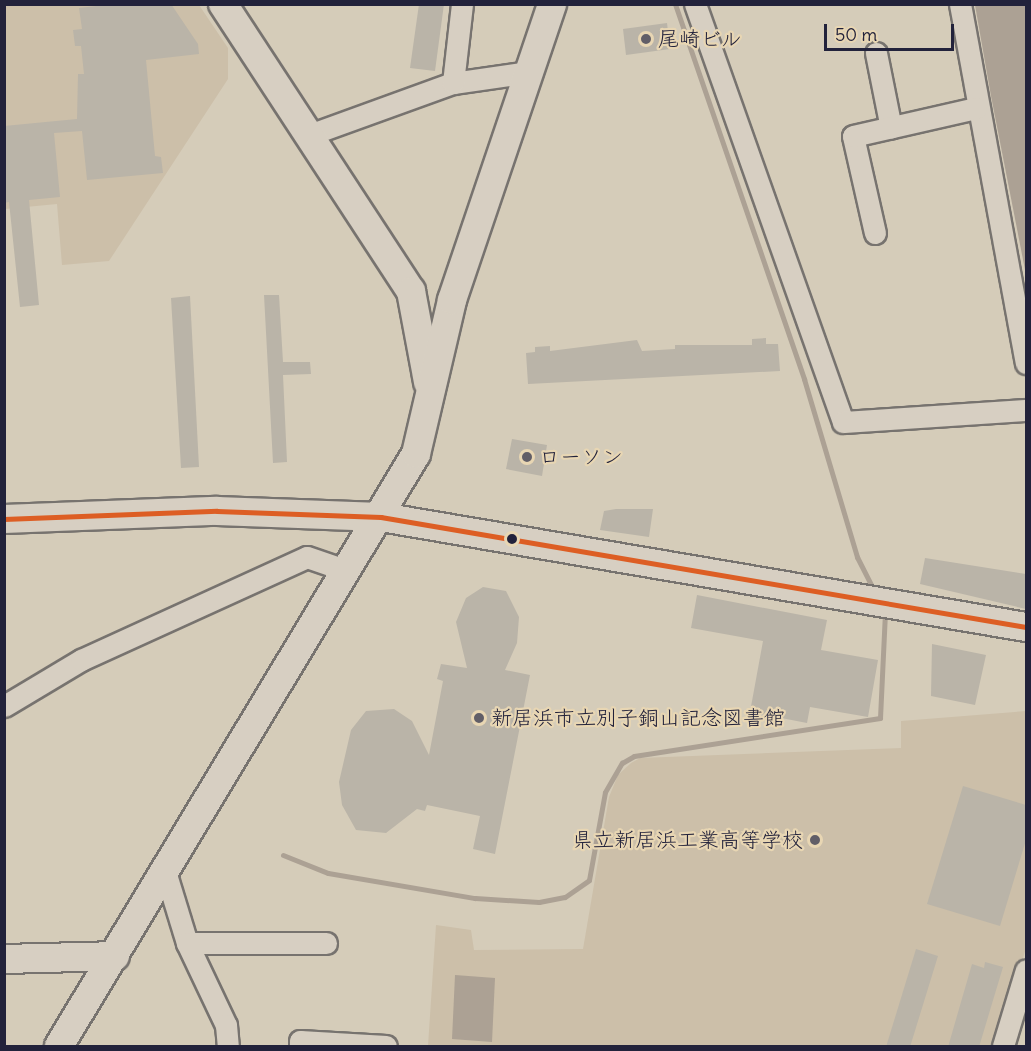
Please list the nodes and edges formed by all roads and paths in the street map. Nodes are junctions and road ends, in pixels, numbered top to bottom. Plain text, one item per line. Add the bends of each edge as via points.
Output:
1 (223, 4) edge
2 (462, 4) edge
3 (552, 4) edge
4 (695, 4) edge
5 (960, 4) edge
6 (876, 53) dead end
7 (529, 72) junction
8 (453, 83) junction
9 (976, 108) junction
10 (891, 128) junction
11 (309, 135) junction
12 (874, 233) dead end
13 (411, 291) junction
14 (452, 300) junction
15 (1026, 363) edge
16 (430, 394) junction
17 (1026, 410) edge
18 (381, 517) junction
19 (4, 519) edge
20 (342, 569) junction
21 (1026, 627) edge
22 (4, 706) edge
23 (165, 871) junction
24 (187, 943) junction
25 (326, 943) dead end
26 (115, 956) junction
27 (4, 959) edge
28 (1026, 970) edge
29 (59, 1047) edge
30 (228, 1047) edge
31 (300, 1047) edge
32 (386, 1047) edge
33 (1004, 1047) edge

1 - 11 street
2 - 8 street
3 - 7 street
4 - 17 street via 843,422
5 - 9 street
6 - 10 street
7 - 8 street
7 - 14 street
8 - 11 street
9 - 10 street
9 - 15 street
10 - 12 street via 853,136
11 - 13 street
13 - 14 street via 431,301
13 - 16 street
14 - 16 street
16 - 18 street via 416,454
18 - 19 street via 217,511
18 - 20 street
18 - 21 street
20 - 22 street via 308,557 81,660
20 - 23 street
23 - 24 street
23 - 26 street
24 - 25 street
24 - 30 street via 226,1025
26 - 27 street
26 - 29 street
28 - 33 street
31 - 32 street via 300,1041

